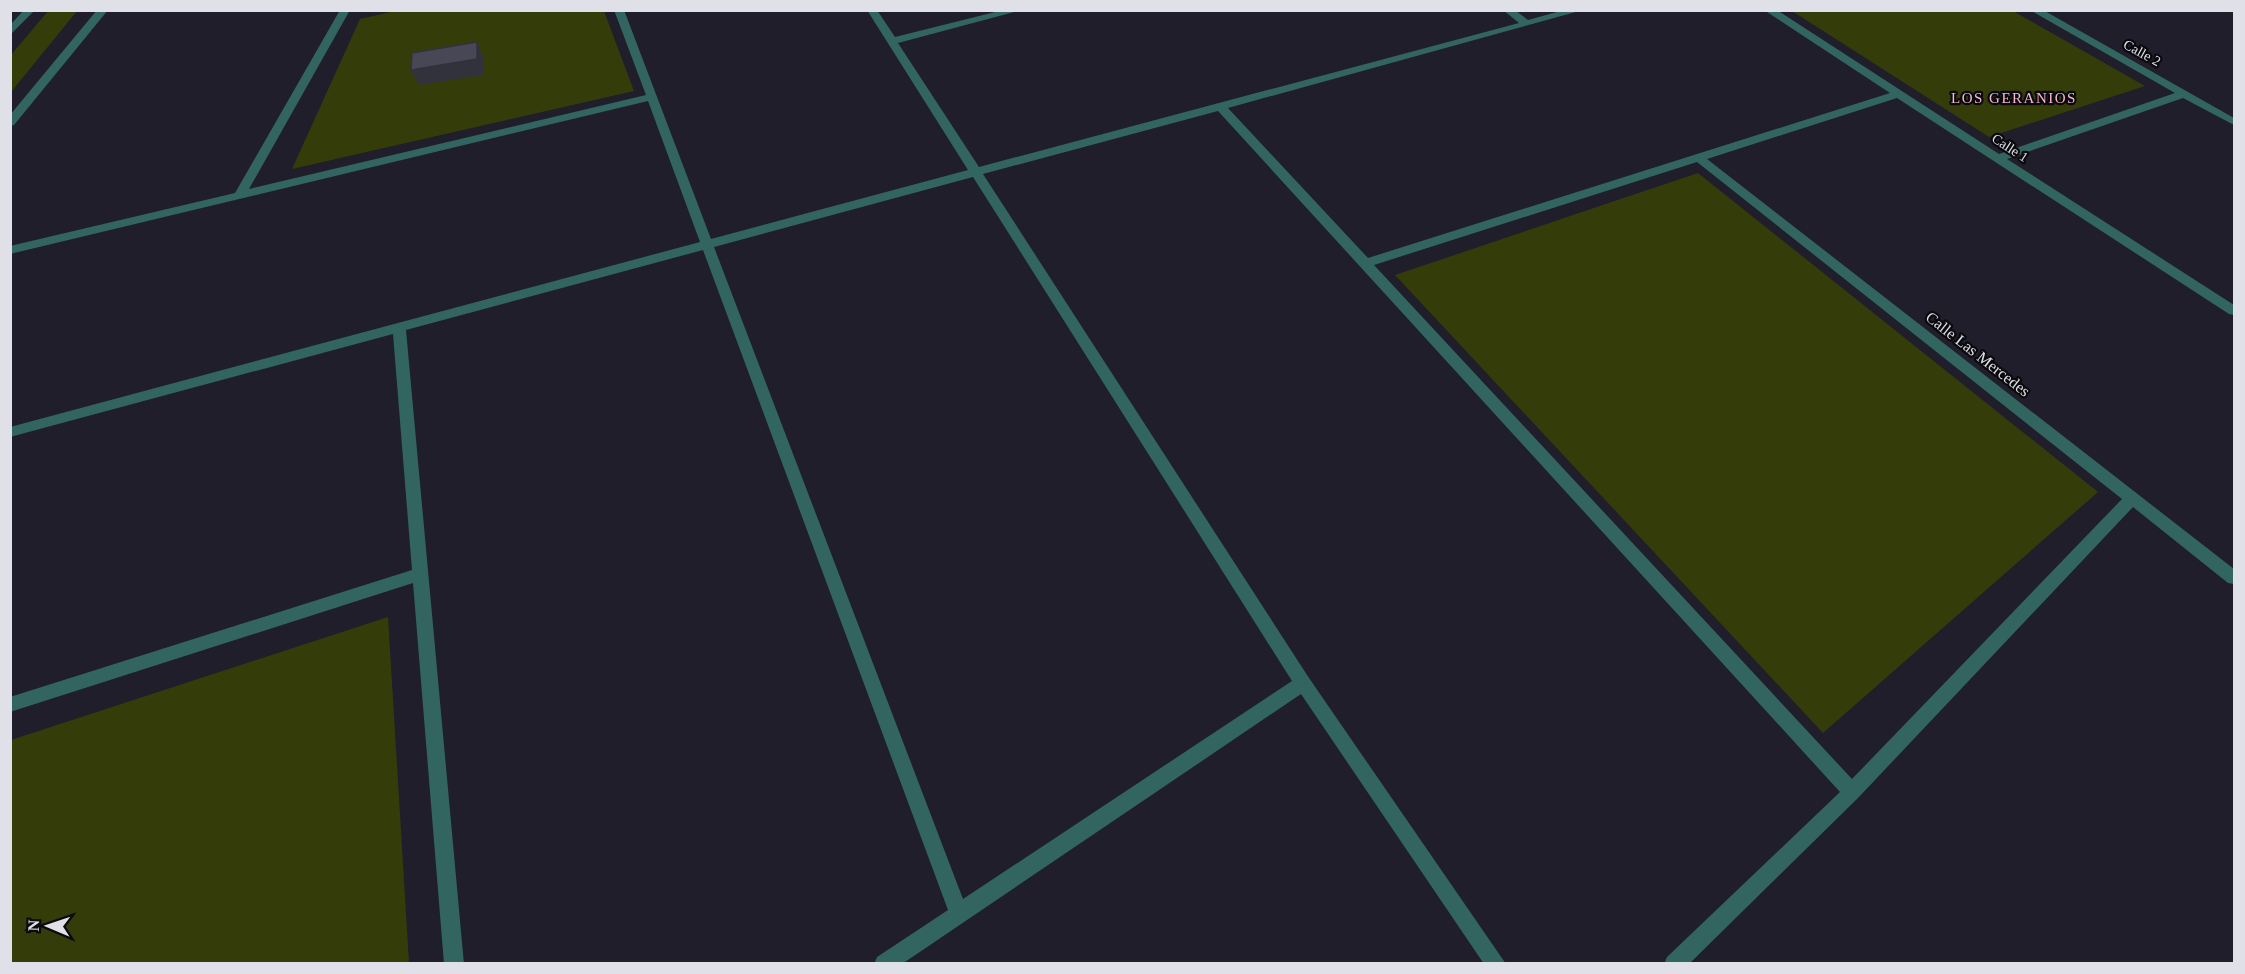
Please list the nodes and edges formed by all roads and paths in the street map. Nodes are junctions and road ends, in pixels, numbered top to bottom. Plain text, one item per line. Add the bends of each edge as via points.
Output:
1 (30, 10) edge
2 (103, 10) edge
3 (360, 10) edge
4 (619, 10) edge
5 (872, 10) edge
6 (1017, 10) edge
7 (1508, 10) edge
8 (1578, 10) edge
9 (1769, 10) edge
10 (2035, 10) edge
11 (344, 13) edge
12 (1527, 24) junction
13 (10, 32) edge
14 (892, 41) junction
15 (1898, 94) junction
16 (2184, 94) junction
17 (652, 97) junction
18 (1221, 107) junction
19 (2235, 122) edge
20 (10, 123) edge
21 (1699, 158) junction
22 (1998, 158) junction
23 (978, 172) junction
24 (242, 194) junction
25 (708, 244) junction
26 (10, 250) edge
27 (1364, 264) junction
28 (2235, 311) edge
29 (399, 328) junction
30 (10, 432) edge
31 (2132, 498) junction
32 (421, 574) junction
33 (2235, 578) edge
34 (1303, 683) junction
35 (10, 705) edge
36 (1852, 792) junction
37 (959, 913) junction
38 (454, 963) edge
39 (884, 963) edge
40 (1496, 963) edge
41 (1674, 963) edge

1 - 13 street
2 - 20 street
3 - 11 street
4 - 17 street
5 - 14 street
6 - 14 street
7 - 12 street
8 - 12 street
9 - 15 street, Calle 1
10 - 16 street, Calle 2
11 - 24 street
12 - 18 street
14 - 23 street
15 - 21 street
15 - 22 street, Calle 1
16 - 19 street, Calle 2
16 - 22 street
17 - 24 street
17 - 25 street
18 - 23 street
18 - 27 street
21 - 27 street
21 - 31 street, Calle Las Mercedes
22 - 28 street, Calle 1
23 - 25 street
23 - 34 street
24 - 26 street
25 - 29 street
25 - 37 street
27 - 36 street
29 - 30 street
29 - 32 street
31 - 33 street, Calle Las Mercedes
31 - 36 street
32 - 35 street
32 - 38 street
34 - 37 street
34 - 40 street
36 - 41 street
37 - 39 street

